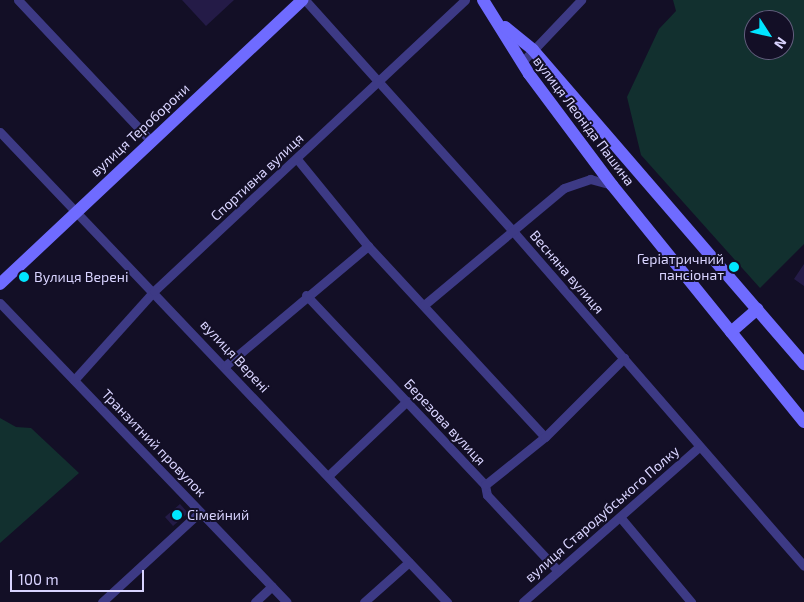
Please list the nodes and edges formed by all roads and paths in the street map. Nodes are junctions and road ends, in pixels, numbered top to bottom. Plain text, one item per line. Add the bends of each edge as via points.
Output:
1 (18, 0) edge
2 (304, 0) edge
3 (465, 0) edge
4 (483, 0) edge
5 (581, 0) edge
6 (501, 24) junction
7 (533, 50) junction
8 (522, 62) junction
9 (381, 81) junction
10 (0, 132) edge
11 (151, 141) junction
12 (297, 159) junction
13 (612, 185) junction
14 (75, 212) junction
15 (512, 230) junction
16 (368, 246) junction
17 (0, 283) edge
18 (154, 291) junction
19 (306, 295) junction
20 (0, 303) edge
21 (424, 305) junction
22 (757, 309) junction
23 (731, 332) junction
24 (624, 358) junction
25 (804, 364) edge
26 (225, 366) junction
27 (74, 380) junction
28 (407, 401) junction
29 (804, 422) edge
30 (545, 437) junction
31 (699, 447) junction
32 (328, 476) junction
33 (485, 485) junction
34 (200, 512) junction
35 (620, 516) junction
36 (410, 562) junction
37 (804, 566) edge
38 (558, 571) junction
39 (272, 586) junction
40 (102, 602) edge
41 (255, 602) edge
42 (288, 602) edge
43 (364, 602) edge
44 (447, 602) edge
45 (522, 602) edge
46 (690, 602) edge

1 - 11 street
2 - 9 street, Весняна вулиця
2 - 11 main road, вулиця Тероборони
3 - 9 street, Спортивна вулиця
4 - 6 main road
5 - 7 street
6 - 7 main road, вулиця Леоніда Пашина
6 - 8 main road, вулиця Леоніда Пашина
7 - 8 street
7 - 22 main road, вулиця Леоніда Пашина
8 - 13 main road, вулиця Леоніда Пашина
9 - 12 street, Спортивна вулиця
9 - 15 street, Весняна вулиця
10 - 14 street, вулиця Верені
11 - 14 main road, вулиця Тероборони
12 - 16 street
12 - 18 street, Спортивна вулиця
13 - 15 street via 590,178 564,188
13 - 23 main road, вулиця Леоніда Пашина
14 - 17 main road, вулиця Тероборони
14 - 18 street, вулиця Верені
15 - 21 street
15 - 24 street, Весняна вулиця
16 - 19 street
16 - 21 street
18 - 26 street, вулиця Верені
18 - 27 street, Спортивна вулиця
19 - 26 street
19 - 28 street, Березова вулиця
20 - 27 street, Транзитний провулок
21 - 30 street
22 - 23 main road
22 - 25 main road, вулиця Леоніда Пашина
23 - 29 main road, вулиця Леоніда Пашина
24 - 30 street
24 - 31 street, Весняна вулиця
26 - 32 street, вулиця Верені
27 - 34 street, Транзитний провулок
28 - 32 street
28 - 33 street, Березова вулиця
30 - 33 street
31 - 35 street, вулиця Стародубського Полку
31 - 37 street, Весняна вулиця
32 - 36 street, вулиця Верені
33 - 38 street, Березова вулиця via 487,495
34 - 39 street, Транзитний провулок
34 - 40 street
35 - 38 street, вулиця Стародубського Полку
35 - 46 street
36 - 43 street
36 - 44 street, вулиця Верені
38 - 45 street, вулиця Стародубського Полку
39 - 41 street
39 - 42 street, Транзитний провулок

